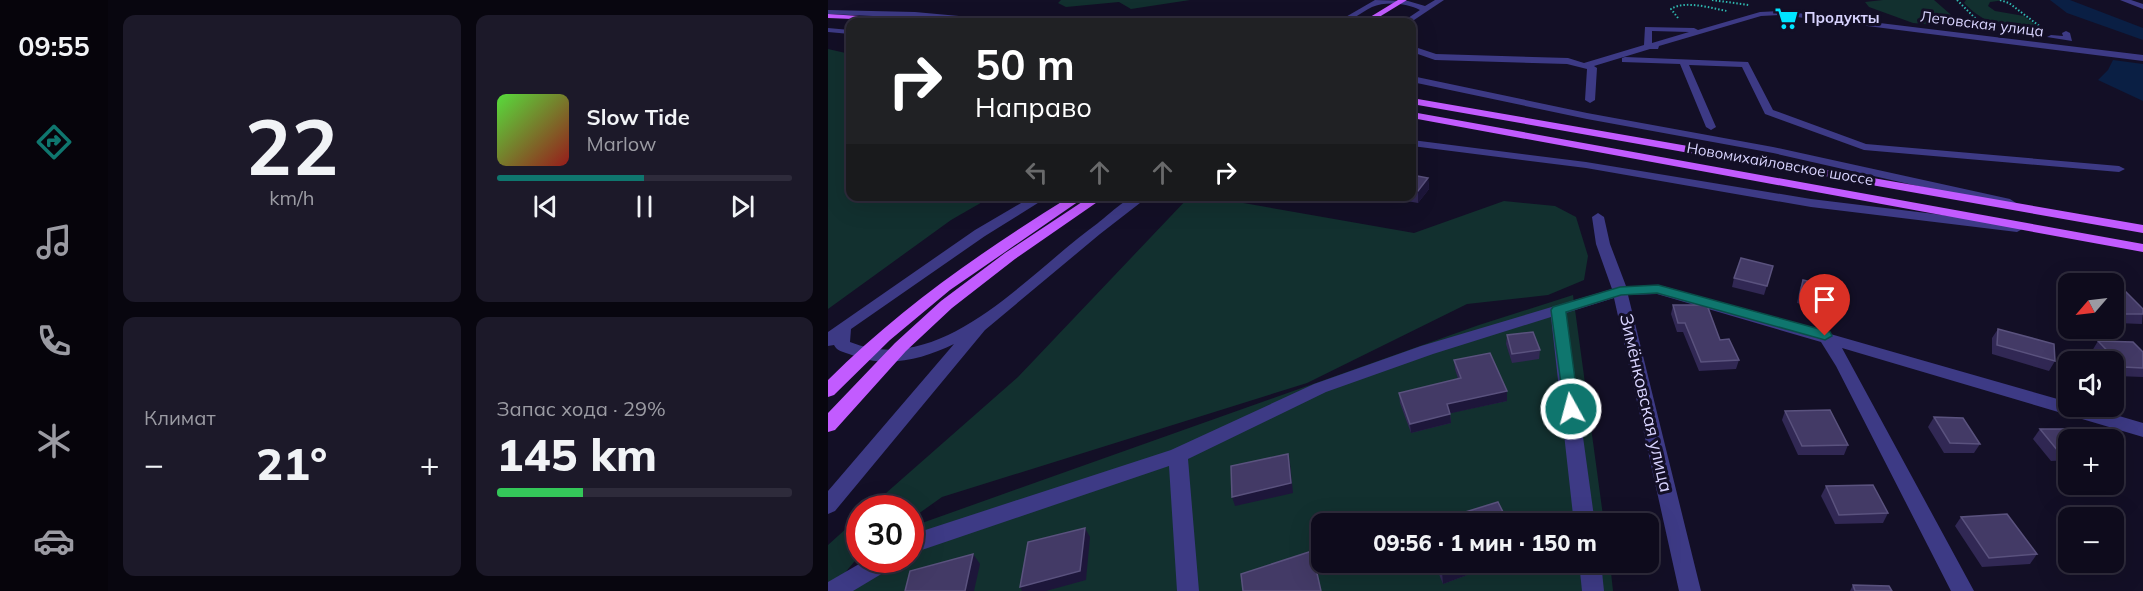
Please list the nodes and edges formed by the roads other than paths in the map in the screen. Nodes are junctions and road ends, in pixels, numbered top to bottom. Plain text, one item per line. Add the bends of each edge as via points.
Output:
1 (1402, 0) edge
2 (1440, 0) edge
3 (2124, 0) edge
4 (1415, 1) edge
5 (1778, 1) edge
6 (1377, 2) edge
7 (2143, 7) edge
8 (1425, 10) junction
9 (1781, 13) junction
10 (828, 14) edge
11 (875, 18) edge
12 (959, 18) edge
13 (1348, 18) edge
14 (1373, 18) edge
15 (1387, 18) edge
16 (1412, 18) edge
17 (828, 24) edge
18 (846, 25) edge
19 (828, 30) edge
20 (846, 32) edge
21 (1706, 32) junction
22 (1994, 33) junction
23 (2066, 33) dead end
24 (1655, 47) junction
25 (1416, 50) edge
26 (2139, 58) edge
27 (1607, 60) junction
28 (1683, 61) junction
29 (1586, 65) junction
30 (1416, 80) edge
31 (1590, 100) dead end
32 (1416, 102) edge
33 (1416, 116) edge
34 (1711, 127) dead end
35 (1416, 144) edge
36 (2119, 170) dead end
37 (1034, 201) edge
38 (1073, 201) edge
39 (1093, 201) edge
40 (1136, 201) edge
41 (2057, 213) junction
42 (1598, 217) dead end
43 (2143, 229) edge
44 (2082, 236) junction
45 (2143, 248) edge
46 (1620, 291) junction
47 (1558, 310) junction
48 (979, 326) junction
49 (843, 327) junction
50 (1825, 336) junction
51 (828, 341) edge
52 (862, 355) junction
53 (887, 359) junction
54 (828, 391) edge
55 (828, 425) edge
56 (2143, 430) edge
57 (1179, 456) junction
58 (828, 505) edge
59 (1584, 513) edge
60 (924, 540) edge
61 (863, 573) edge
62 (1591, 573) edge
63 (833, 591) edge
64 (1188, 591) edge
65 (1593, 591) edge
66 (1690, 591) edge
67 (1964, 591) edge

1 - 4 street
1 - 6 street
1 - 14 main road
2 - 8 street
3 - 7 street
4 - 8 street
4 - 15 main road
5 - 9 street
6 - 13 street
8 - 16 street
9 - 21 street, Летовская улица
9 - 22 street, Летовская улица
10 - 11 main road
10 - 12 street
17 - 18 main road
19 - 20 street
21 - 24 street, Летовская улица
21 - 24 street via 1648,28 1648,46
22 - 23 street via 2069,39
22 - 26 street, Летовская улица
24 - 27 street, Летовская улица
25 - 29 street via 1435,57 1568,61
27 - 28 street
27 - 29 street
28 - 34 street
28 - 36 street via 1745,64 1769,112 1864,147
29 - 31 street via 1592,68
30 - 41 street via 1773,150
32 - 41 main road, Новомихайловское шоссе
33 - 44 main road, Новомихайловское шоссе
35 - 44 street via 1586,165 1811,203
37 - 49 street via 980,233
38 - 52 main road via 934,295
39 - 53 main road via 994,267
40 - 48 street
41 - 43 main road, Новомихайловское шоссе
42 - 46 street, Зимёнковская улица
44 - 45 main road, Новомихайловское шоссе
46 - 47 street
46 - 50 street via 1658,289
46 - 66 street, Зимёнковская улица
47 - 57 street via 1320,388
47 - 59 street
48 - 53 street via 927,352
48 - 58 street
49 - 51 street
49 - 52 street via 842,345
50 - 56 street
50 - 67 street via 1844,364
52 - 53 street
52 - 54 main road
53 - 55 main road
57 - 60 street
57 - 64 street
61 - 63 street
62 - 65 street

